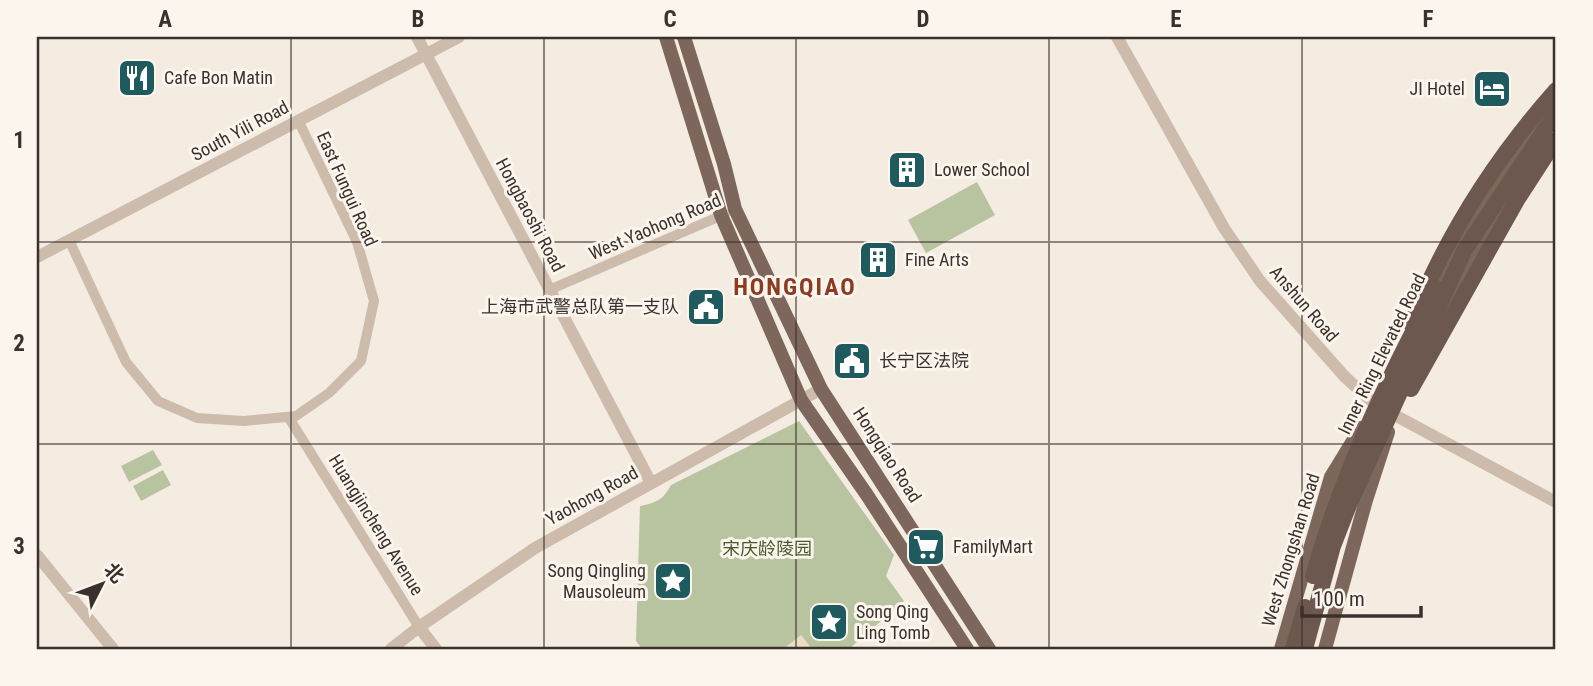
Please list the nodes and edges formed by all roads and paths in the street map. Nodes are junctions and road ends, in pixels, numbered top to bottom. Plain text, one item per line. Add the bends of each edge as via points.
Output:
1 (417, 37) edge
2 (459, 37) edge
3 (666, 37) edge
4 (684, 37) edge
5 (1117, 37) edge
6 (426, 54) junction
7 (1556, 90) edge
8 (1556, 100) edge
9 (1549, 114) edge
10 (298, 120) junction
11 (1556, 129) edge
12 (1556, 140) edge
13 (735, 209) junction
14 (721, 215) junction
15 (69, 240) junction
16 (37, 257) edge
17 (549, 289) junction
18 (1394, 366) junction
19 (821, 389) junction
20 (801, 400) junction
21 (1376, 405) junction
22 (1394, 414) junction
23 (289, 418) junction
24 (651, 484) junction
25 (1556, 502) edge
26 (1349, 505) junction
27 (37, 555) edge
28 (419, 627) junction
29 (113, 649) edge
30 (391, 649) edge
31 (436, 649) edge
32 (967, 649) edge
33 (989, 649) edge
34 (1281, 649) edge
35 (1293, 649) edge
36 (1305, 649) edge
37 (1325, 649) edge

1 - 6 street, Hongbaoshi Road
2 - 6 street, South Yili Road
3 - 14 main road
4 - 13 main road, Hongqiao Road
5 - 21 street, Anshun Road via 1206,197 1260,281 1345,377
6 - 10 street, South Yili Road
6 - 17 street, Hongbaoshi Road
7 - 18 highway, bridge via 1492,169 1452,232
8 - 9 highway
8 - 21 main road, West Zhongshan Road via 1485,202 1434,287
9 - 18 highway, Inner Ring Elevated Road, bridge via 1502,174
9 - 26 highway, Inner Ring Elevated Road, bridge via 1464,251
10 - 15 street, South Yili Road
10 - 23 street, East Fungui Road via 357,242 374,301 361,361 328,393
11 - 22 main road via 1471,261
12 - 26 highway, bridge via 1468,284
13 - 14 street, West Yaohong Road
13 - 19 main road, Hongqiao Road
14 - 17 street, West Yaohong Road
14 - 20 main road
15 - 16 street, South Yili Road
15 - 23 street, East Fungui Road via 126,362 158,401 197,418
17 - 24 street, Hongbaoshi Road
18 - 35 highway, Inner Ring Elevated Road, bridge via 1338,498
19 - 20 street, Yaohong Road
19 - 33 main road, Hongqiao Road
20 - 24 street, Yaohong Road
20 - 32 main road
21 - 22 street, Anshun Road
21 - 34 main road, West Zhongshan Road via 1331,477
22 - 25 street, Anshun Road
22 - 37 main road
23 - 28 street, Huangjincheng Avenue
24 - 28 street, Yaohong Road via 535,548
26 - 36 highway, Inner Ring Elevated Road, bridge
27 - 29 street
28 - 30 street, Yaohong Road
28 - 31 street, Huangjincheng Avenue

